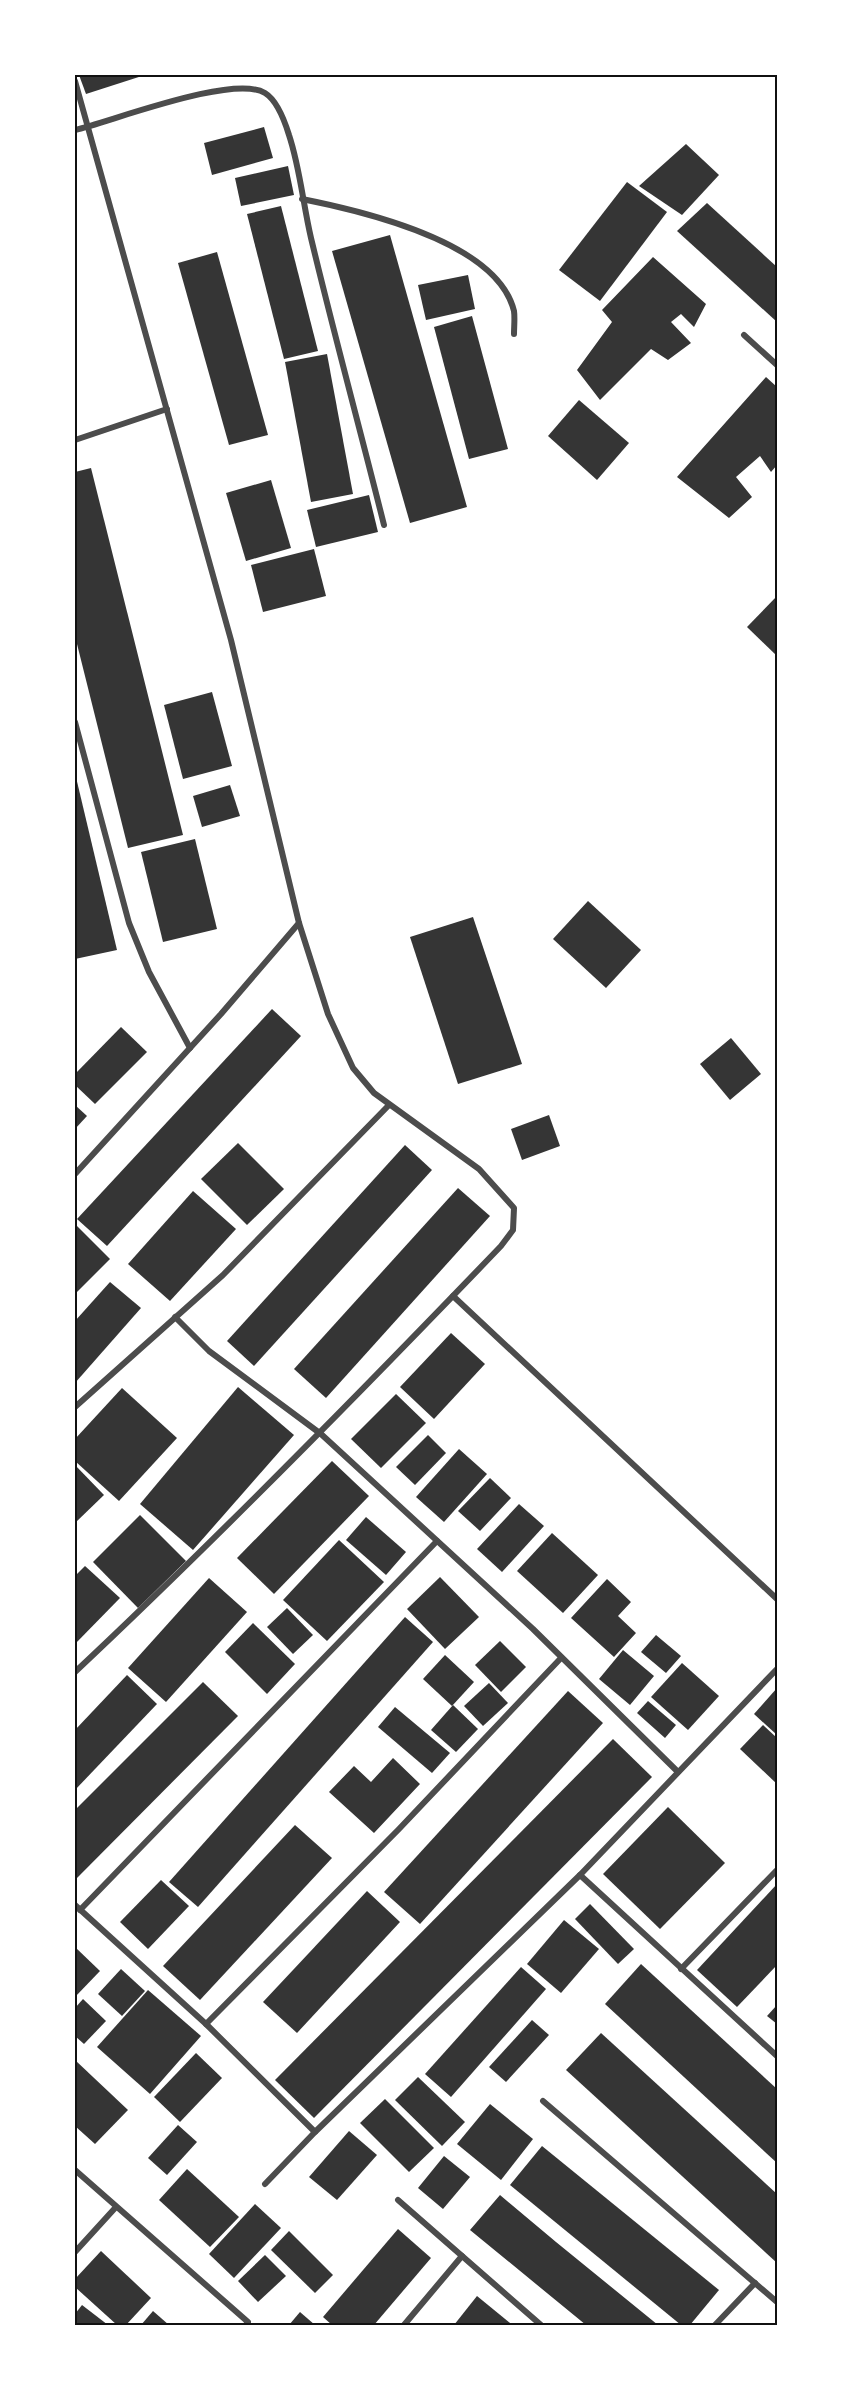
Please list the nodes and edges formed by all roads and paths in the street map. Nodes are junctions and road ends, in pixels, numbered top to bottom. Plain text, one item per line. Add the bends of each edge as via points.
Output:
1 (75, 81) edge
2 (89, 127) junction
3 (75, 130) edge
4 (302, 199) junction
5 (514, 334) dead end
6 (744, 335) dead end
7 (777, 366) edge
8 (167, 409) junction
9 (75, 440) edge
10 (384, 525) dead end
11 (75, 722) edge
12 (299, 923) junction
13 (190, 1048) junction
14 (389, 1105) junction
15 (75, 1174) edge
16 (453, 1296) junction
17 (175, 1317) junction
18 (75, 1407) edge
19 (321, 1434) junction
20 (437, 1541) junction
21 (777, 1599) edge
22 (561, 1658) junction
23 (777, 1669) edge
24 (75, 1672) edge
25 (678, 1772) junction
26 (777, 1870) edge
27 (580, 1875) junction
28 (78, 1907) edge
29 (681, 1969) junction
30 (206, 2024) junction
31 (777, 2056) edge
32 (543, 2101) dead end
33 (315, 2132) junction
34 (75, 2170) edge
35 (265, 2184) dead end
36 (398, 2200) dead end
37 (117, 2207) junction
38 (75, 2252) edge
39 (462, 2256) junction
40 (755, 2283) junction
41 (777, 2302) edge
42 (248, 2324) edge
43 (404, 2325) edge
44 (541, 2325) edge
45 (715, 2325) edge

1 - 2 street
2 - 3 street
2 - 4 street via 190,95 251,89 265,93 279,109 289,136
2 - 8 street
4 - 5 street via 405,226 442,240 468,256 489,272 505,293 514,311
4 - 10 street
6 - 7 street
8 - 9 street
8 - 12 street via 231,640
11 - 13 street via 129,923 149,972
12 - 13 street
12 - 14 street via 341,1047 353,1068
13 - 15 street
14 - 16 street via 478,1169 514,1208 513,1230
14 - 17 street via 223,1275
16 - 19 street
16 - 21 street
17 - 18 street
17 - 19 street via 209,1351
19 - 20 street
19 - 24 street
20 - 22 street
20 - 28 street
22 - 25 street
22 - 30 street
23 - 25 street
25 - 27 street
26 - 29 street
27 - 29 street
27 - 33 street
28 - 30 street
29 - 31 street
30 - 33 street
32 - 40 street
33 - 35 street
34 - 37 street
36 - 39 street
37 - 38 street
37 - 42 street
39 - 43 street
39 - 44 street
40 - 41 street
40 - 45 street

